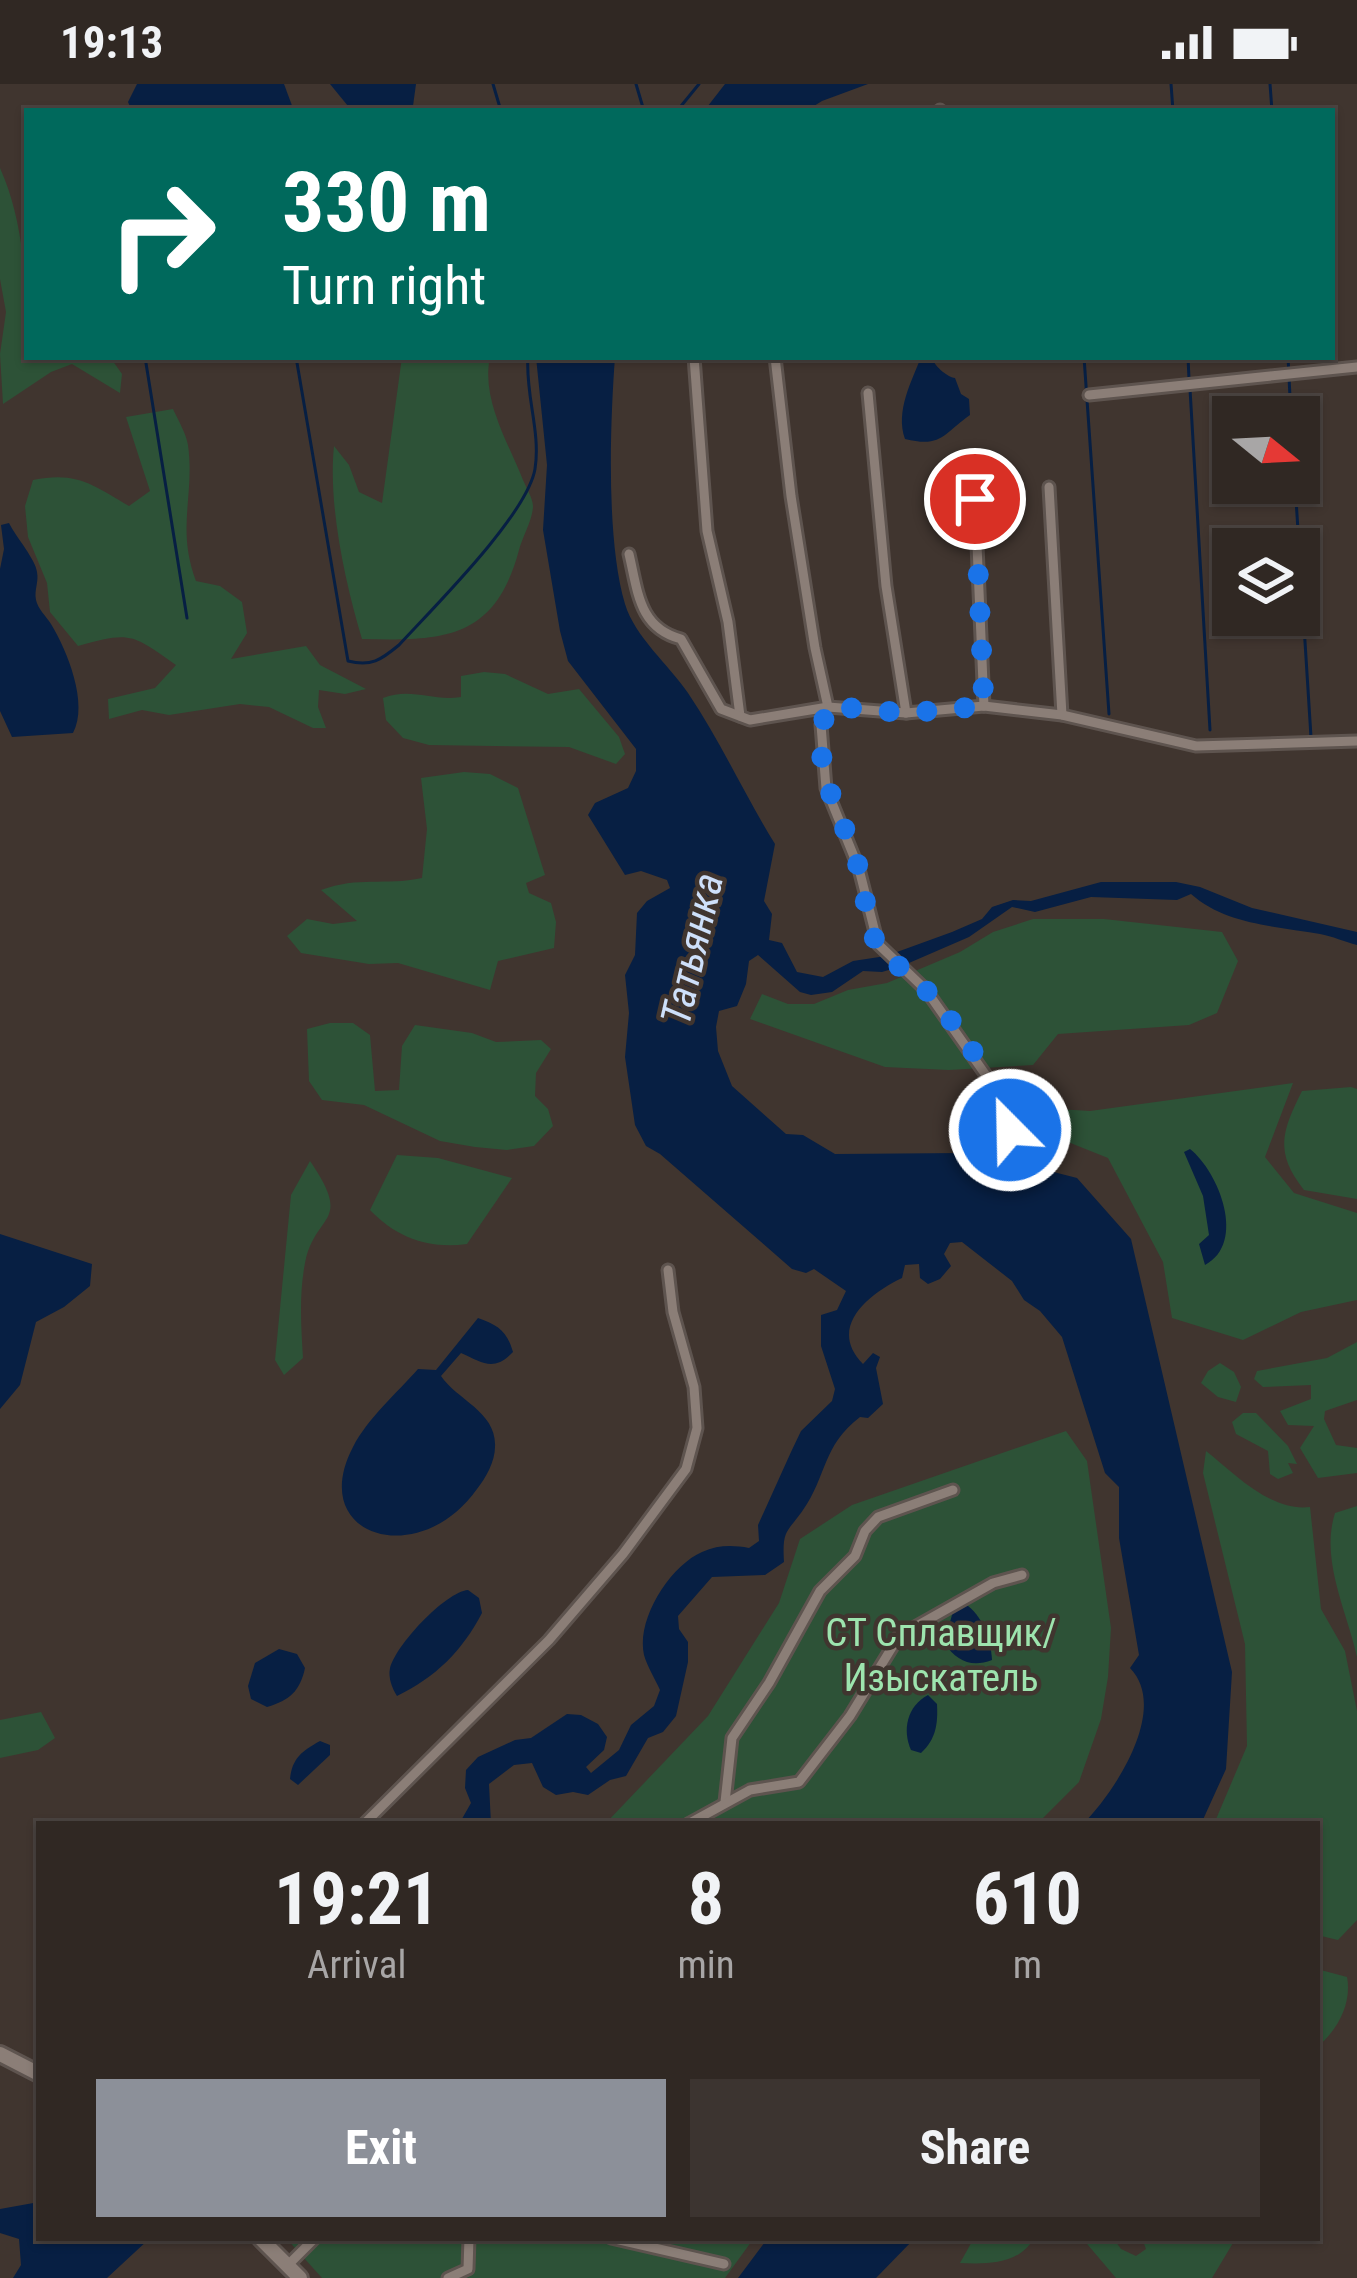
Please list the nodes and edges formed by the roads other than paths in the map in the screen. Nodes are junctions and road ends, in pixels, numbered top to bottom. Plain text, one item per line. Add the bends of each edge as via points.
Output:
1 (694, 360) edge
2 (775, 360) edge
3 (1357, 367) edge
4 (868, 393) dead end
5 (1089, 394) dead end
6 (1049, 488) dead end
7 (975, 499) dead end
8 (629, 554) dead end
9 (828, 706) junction
10 (984, 706) junction
11 (906, 713) junction
12 (1062, 715) junction
13 (740, 716) junction
14 (1357, 741) edge
15 (1010, 1130) dead end
16 (668, 1270) dead end
17 (953, 1490) dead end
18 (1022, 1575) dead end
19 (725, 1802) junction
20 (367, 1821) edge
21 (693, 1821) edge
22 (0, 2054) edge
23 (36, 2072) edge
24 (263, 2241) edge
25 (312, 2241) edge
26 (469, 2241) edge
27 (624, 2241) edge
28 (724, 2264) dead end
29 (288, 2265) junction
30 (468, 2269) junction
31 (300, 2278) edge
32 (448, 2278) edge
33 (478, 2278) edge

1 - 13 street via 707,531
2 - 9 street
3 - 5 street
4 - 11 street
6 - 12 street
7 - 10 street
8 - 13 street via 647,617 658,633 681,639 721,709
9 - 11 street
9 - 13 street
9 - 15 street via 821,725 826,788 860,869 878,944 926,990 1002,1098
10 - 11 street
10 - 12 street
12 - 14 street via 1196,746
16 - 20 street via 694,1387 697,1428 686,1469 549,1640
17 - 19 street via 878,1516 855,1556 820,1591 732,1738
18 - 19 street via 899,1636 799,1782
19 - 21 street
22 - 23 main road
24 - 29 main road
25 - 29 street
26 - 30 street
27 - 28 street
29 - 31 main road
30 - 32 street
30 - 33 street

